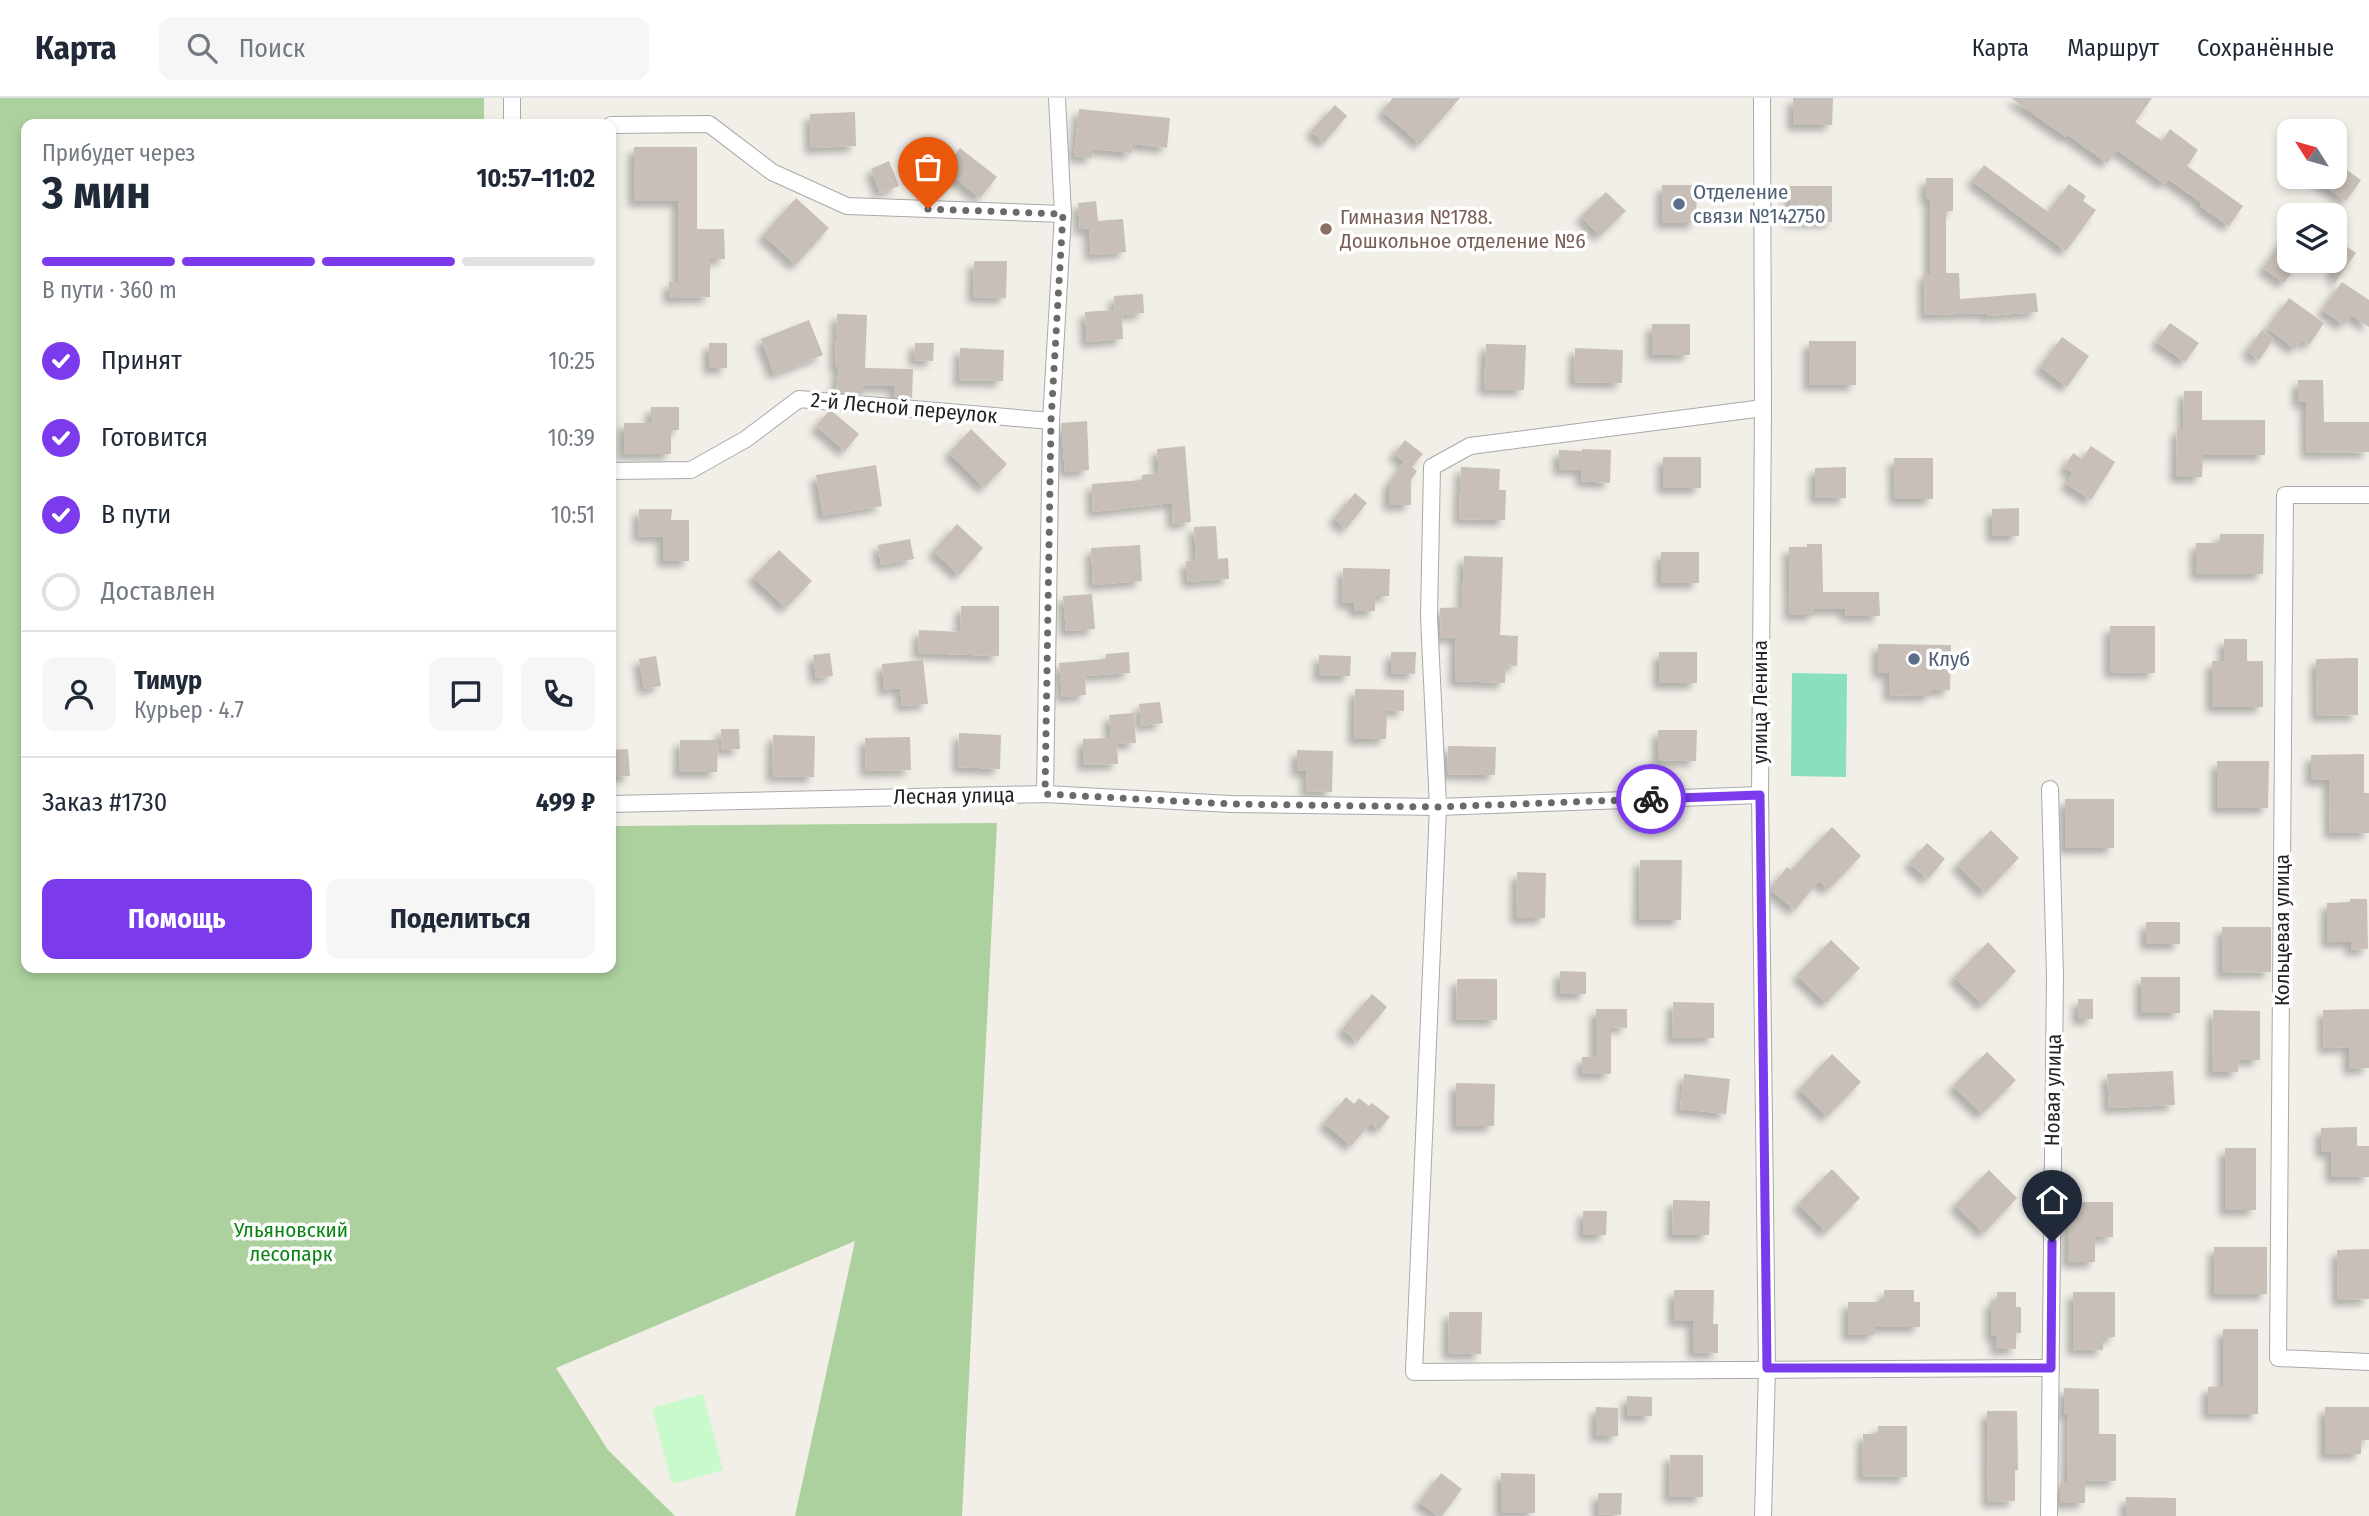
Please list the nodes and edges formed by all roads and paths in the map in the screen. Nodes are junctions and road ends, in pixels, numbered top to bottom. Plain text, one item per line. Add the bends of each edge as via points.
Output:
1 (512, 98) edge
2 (1057, 98) edge
3 (1762, 98) edge
4 (512, 119) edge
5 (616, 125) edge
6 (1063, 214) junction
7 (1763, 408) junction
8 (1051, 421) junction
9 (616, 471) edge
10 (2369, 495) edge
11 (2050, 789) dead end
12 (1045, 794) junction
13 (1760, 795) junction
14 (616, 804) edge
15 (1438, 807) junction
16 (2369, 1362) edge
17 (1767, 1368) junction
18 (2051, 1368) junction
19 (1763, 1516) edge
20 (2049, 1516) edge

1 - 4 street
2 - 6 street
3 - 7 street, улица Ленина
5 - 6 street via 709,124 772,172 847,206
6 - 8 street
7 - 13 street, улица Ленина
7 - 15 street via 1470,446 1432,467 1429,617
8 - 9 street, 2-й Лесной переулок via 800,399 746,439 691,470
8 - 12 street
10 - 16 street, Кольцевая улица via 2285,495 2278,1344 2278,1358
11 - 18 street, Новая улица via 2055,976
12 - 14 street, Лесная улица
12 - 15 street, Лесная улица via 1231,804
13 - 15 street, Лесная улица
13 - 17 street, улица Ленина
15 - 17 street via 1415,1372
17 - 18 street
17 - 19 street, улица Ленина
18 - 20 street, Новая улица

